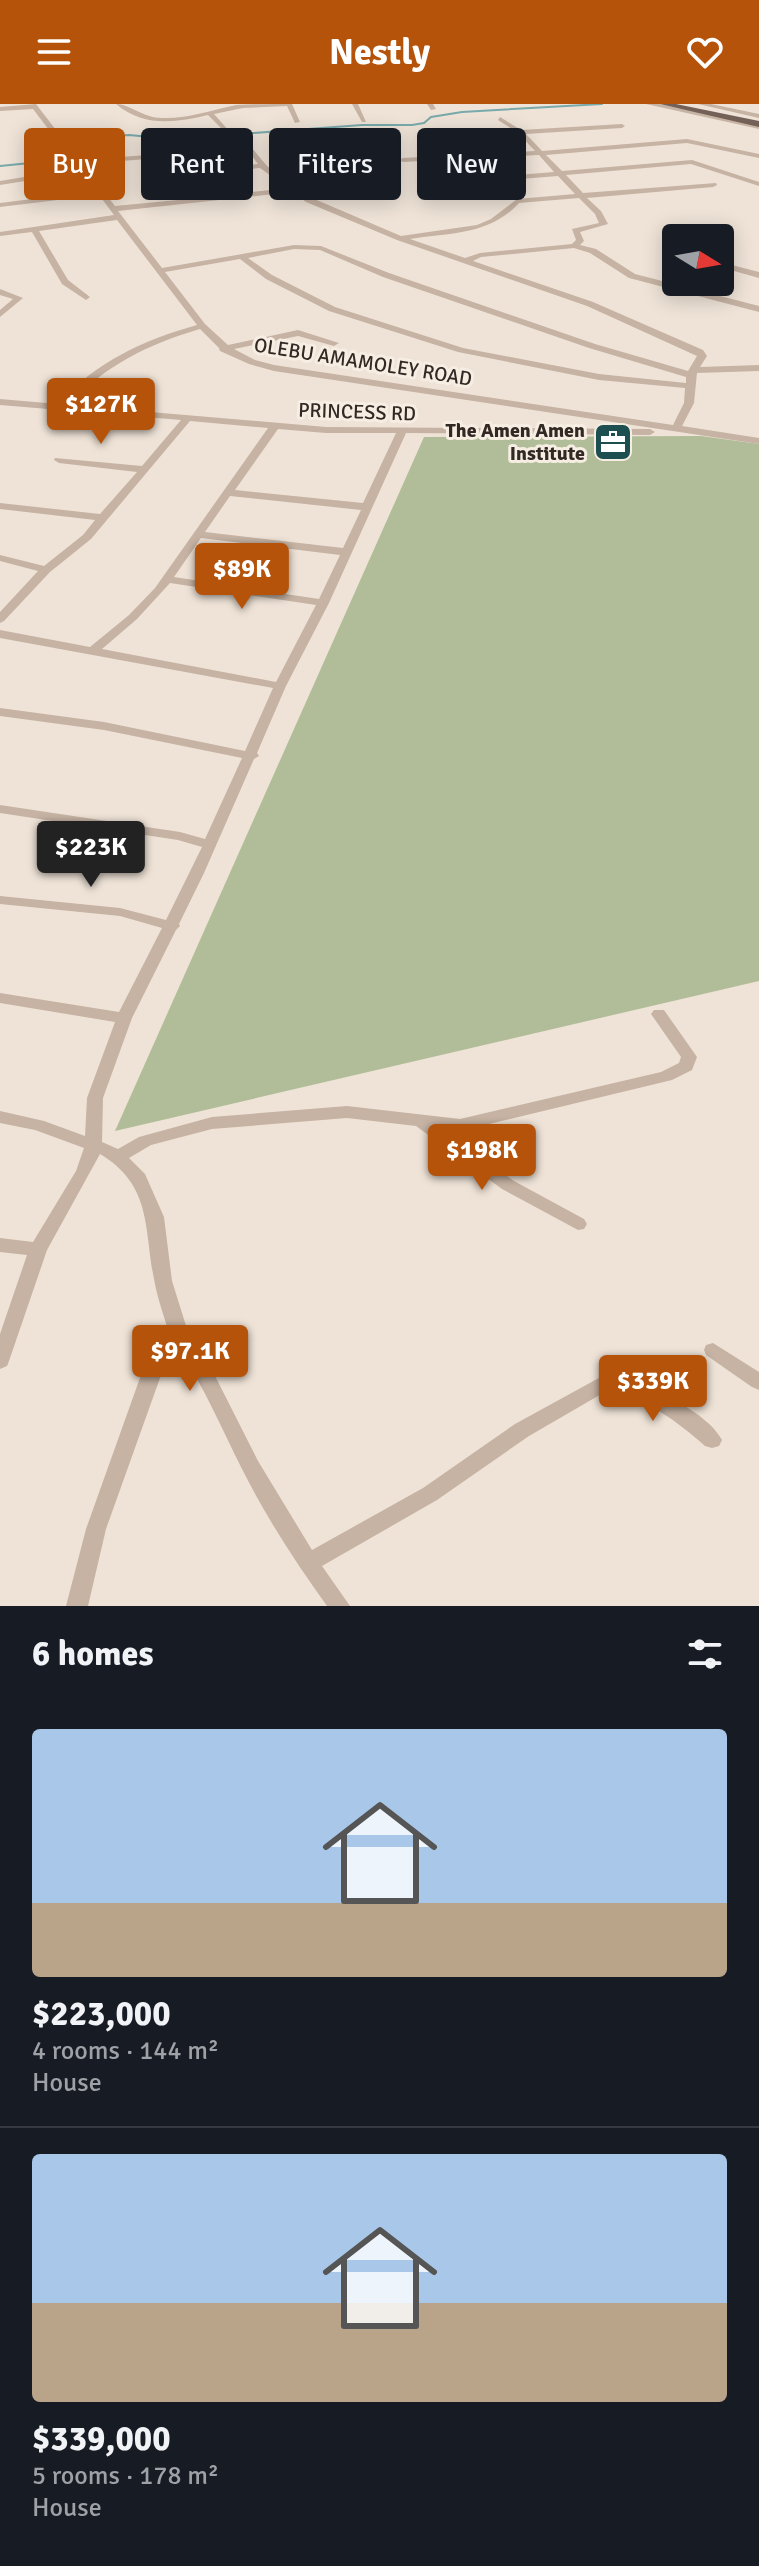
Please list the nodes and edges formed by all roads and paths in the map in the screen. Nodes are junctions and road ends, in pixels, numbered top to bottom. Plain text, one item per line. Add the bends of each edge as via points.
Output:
1 (119, 104) edge
2 (288, 104) edge
3 (355, 104) edge
4 (649, 104) edge
5 (664, 104) edge
6 (684, 104) edge
7 (701, 104) edge
8 (34, 105) edge
9 (759, 108) edge
10 (0, 109) edge
11 (748, 113) junction
12 (673, 114) dead end
13 (211, 115) junction
14 (500, 119) dead end
15 (364, 121) dead end
16 (297, 122) dead end
17 (759, 124) edge
18 (622, 126) dead end
19 (51, 128) edge
20 (223, 128) edge
21 (514, 128) edge
22 (526, 132) edge
23 (526, 139) edge
24 (253, 153) edge
25 (538, 154) junction
26 (759, 156) edge
27 (403, 160) dead end
28 (261, 166) junction
29 (253, 167) edge
30 (269, 172) edge
31 (557, 174) junction
32 (526, 176) edge
33 (24, 178) edge
34 (0, 183) edge
35 (759, 184) edge
36 (713, 185) dead end
37 (579, 196) junction
38 (42, 200) edge
39 (105, 200) edge
40 (201, 200) edge
41 (240, 200) edge
42 (315, 200) edge
43 (0, 205) edge
44 (250, 209) dead end
45 (115, 213) junction
46 (34, 229) junction
47 (0, 234) edge
48 (400, 238) junction
49 (574, 246) junction
50 (243, 258) junction
51 (464, 261) junction
52 (734, 268) edge
53 (159, 271) junction
54 (759, 275) edge
55 (0, 292) edge
56 (86, 297) dead end
57 (759, 309) edge
58 (0, 314) edge
59 (202, 326) junction
60 (334, 343) dead end
61 (223, 349) junction
62 (759, 368) edge
63 (691, 377) junction
64 (6, 402) edge
65 (62, 405) junction
66 (188, 418) junction
67 (274, 427) junction
68 (676, 429) junction
69 (691, 431) junction
70 (401, 433) junction
71 (756, 439) edge
72 (59, 460) dead end
73 (141, 469) junction
74 (229, 493) junction
75 (0, 506) edge
76 (367, 507) junction
77 (103, 518) junction
78 (200, 535) junction
79 (346, 552) junction
80 (0, 558) edge
81 (46, 570) junction
82 (167, 579) junction
83 (323, 603) junction
84 (0, 619) edge
85 (0, 634) edge
86 (91, 652) junction
87 (280, 686) junction
88 (0, 712) edge
89 (252, 756) junction
90 (0, 809) edge
91 (209, 845) junction
92 (0, 900) edge
93 (173, 926) junction
94 (0, 998) edge
95 (659, 1014) dead end
96 (124, 1018) junction
97 (0, 1117) edge
98 (416, 1119) junction
99 (93, 1146) junction
100 (118, 1157) junction
101 (578, 1224) dead end
102 (0, 1245) edge
103 (38, 1249) junction
104 (179, 1334) junction
105 (713, 1350) dead end
106 (0, 1361) edge
107 (759, 1382) edge
108 (712, 1440) dead end
109 (308, 1563) junction
110 (77, 1606) edge
111 (339, 1606) edge

1 - 13 street via 145,120
2 - 13 street via 236,107
2 - 16 street
3 - 15 street
4 - 17 street
5 - 17 main road
6 - 17 main road
7 - 11 street
8 - 10 street
8 - 19 street, OLEBU AMAMOLEY ROAD
9 - 11 street
11 - 17 street
12 - 17 street
13 - 20 street
14 - 21 street
18 - 22 street
23 - 25 street
24 - 28 street
25 - 26 street via 687,141
25 - 27 street
25 - 31 street
28 - 29 street
28 - 30 street
31 - 32 street
31 - 35 street via 692,162
31 - 37 street
33 - 34 street
36 - 37 street
37 - 48 street via 517,201 505,217 488,225
37 - 49 street via 604,224 575,231 580,241
38 - 43 street
39 - 45 street, OLEBU AMAMOLEY ROAD
40 - 45 street
41 - 44 street
42 - 48 street
45 - 46 street
45 - 53 street, OLEBU AMAMOLEY ROAD
46 - 47 street
46 - 56 street via 58,273 71,290
48 - 51 street
49 - 51 street
49 - 57 street via 593,251 632,276
50 - 53 street
50 - 63 street via 332,309 461,350 599,377
50 - 63 street via 294,247 321,248 386,275
51 - 63 street via 590,304 696,350 702,356
52 - 54 street
53 - 59 street, OLEBU AMAMOLEY ROAD
55 - 58 street via 19,298
59 - 61 street, OLEBU AMAMOLEY ROAD
59 - 65 street via 116,358
60 - 61 street via 298,333
61 - 68 street, OLEBU AMAMOLEY ROAD via 241,360 274,368
62 - 63 street
63 - 68 street via 689,403
64 - 65 street, PRINCESS RD
65 - 66 street, PRINCESS RD
66 - 67 street, PRINCESS RD
66 - 73 street
67 - 70 street, PRINCESS RD
67 - 74 street
68 - 69 street, OLEBU AMAMOLEY ROAD
69 - 70 street, PRINCESS RD
69 - 71 street, OLEBU AMAMOLEY ROAD
70 - 76 street
72 - 73 street
73 - 77 street
74 - 76 street
74 - 78 street
75 - 77 street
76 - 79 street
77 - 81 street
78 - 79 street
78 - 82 street
79 - 83 street
80 - 81 street
81 - 84 street
82 - 83 street
82 - 86 street
83 - 87 street
85 - 86 street
86 - 87 street
87 - 89 street
88 - 89 street via 104,726
89 - 91 street
90 - 91 street
91 - 93 street
92 - 93 street via 120,912
93 - 96 street
94 - 96 street
95 - 98 street via 689,1057 686,1066 666,1076 460,1125
96 - 99 street via 95,1098
97 - 99 street
98 - 100 street via 347,1112 212,1123 145,1141
98 - 101 street via 508,1185
99 - 100 street
99 - 103 street via 79,1181
100 - 104 street via 139,1178 151,1203 163,1281
102 - 103 street
103 - 106 street
104 - 109 street
104 - 110 street via 151,1375 96,1529
105 - 107 street
108 - 109 street via 677,1412 631,1386 608,1381 522,1430 430,1494
109 - 111 street

